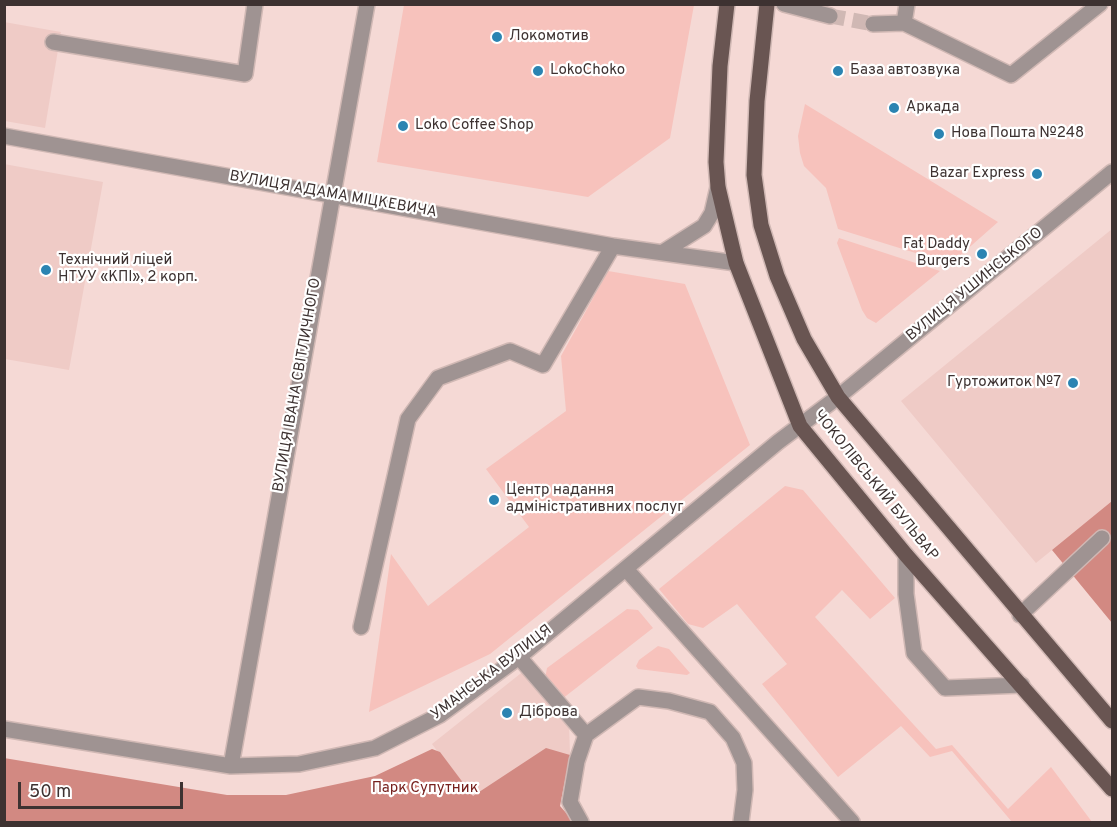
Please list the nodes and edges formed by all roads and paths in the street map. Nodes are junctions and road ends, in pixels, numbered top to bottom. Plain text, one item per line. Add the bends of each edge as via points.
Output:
1 (255, 4) edge
2 (367, 4) edge
3 (727, 4) edge
4 (768, 4) edge
5 (784, 4) edge
6 (907, 4) edge
7 (1100, 4) edge
8 (830, 16) tunnel mouth
9 (904, 23) junction
10 (873, 24) tunnel mouth
11 (53, 42) dead end
12 (4, 136) edge
13 (1113, 172) edge
14 (718, 187) junction
15 (332, 195) junction
16 (613, 246) junction
17 (663, 252) junction
18 (736, 263) junction
19 (838, 397) junction
20 (800, 426) junction
21 (1102, 538) dead end
22 (906, 555) junction
23 (626, 569) junction
24 (1020, 615) junction
25 (361, 627) dead end
26 (519, 657) junction
27 (1022, 685) junction
28 (1113, 721) edge
29 (4, 729) edge
30 (586, 735) junction
31 (231, 766) junction
32 (1113, 789) edge
33 (581, 822) edge
34 (741, 822) edge
35 (852, 822) edge

1 - 11 street via 244,74
2 - 15 street, ВУЛИЦЯ ІВАНА СВІТЛИЧНОГО
3 - 14 main road, ЧОКОЛІВСЬКИЙ БУЛЬВАР via 720,66
4 - 19 main road, ЧОКОЛІВСЬКИЙ БУЛЬВАР via 757,101 754,175 761,225 777,276 804,339
5 - 8 street
6 - 9 street
7 - 9 street via 1011,75
9 - 10 street
12 - 15 street, ВУЛИЦЯ АДАМА МІЦКЕВИЧА
13 - 19 street, ВУЛИЦЯ УШИНСЬКОГО
14 - 17 street via 712,213 704,226
14 - 18 main road, ЧОКОЛІВСЬКИЙ БУЛЬВАР
15 - 16 street, ВУЛИЦЯ АДАМА МІЦКЕВИЧА
15 - 31 street, ВУЛИЦЯ ІВАНА СВІТЛИЧНОГО
16 - 17 street, ВУЛИЦЯ АДАМА МІЦКЕВИЧА
16 - 25 street via 543,365 510,351 438,378 408,419
17 - 18 street, ВУЛИЦЯ АДАМА МІЦКЕВИЧА
18 - 20 main road, ЧОКОЛІВСЬКИЙ БУЛЬВАР
19 - 20 street, УМАНСЬКА ВУЛИЦЯ
19 - 24 main road, ЧОКОЛІВСЬКИЙ БУЛЬВАР
20 - 22 main road, ЧОКОЛІВСЬКИЙ БУЛЬВАР
20 - 23 street, УМАНСЬКА ВУЛИЦЯ
21 - 24 street
22 - 27 main road, ЧОКОЛІВСЬКИЙ БУЛЬВАР
22 - 27 street via 906,594 914,653 945,688
23 - 26 street, УМАНСЬКА ВУЛИЦЯ
23 - 35 street
24 - 28 main road, ЧОКОЛІВСЬКИЙ БУЛЬВАР
26 - 30 street
26 - 31 street, УМАНСЬКА ВУЛИЦЯ via 440,715 375,748 298,764
27 - 32 main road, ЧОКОЛІВСЬКИЙ БУЛЬВАР
29 - 31 street, УМАНСЬКА ВУЛИЦЯ
30 - 33 street via 570,802
30 - 34 street via 638,697 710,712 733,738 744,763

